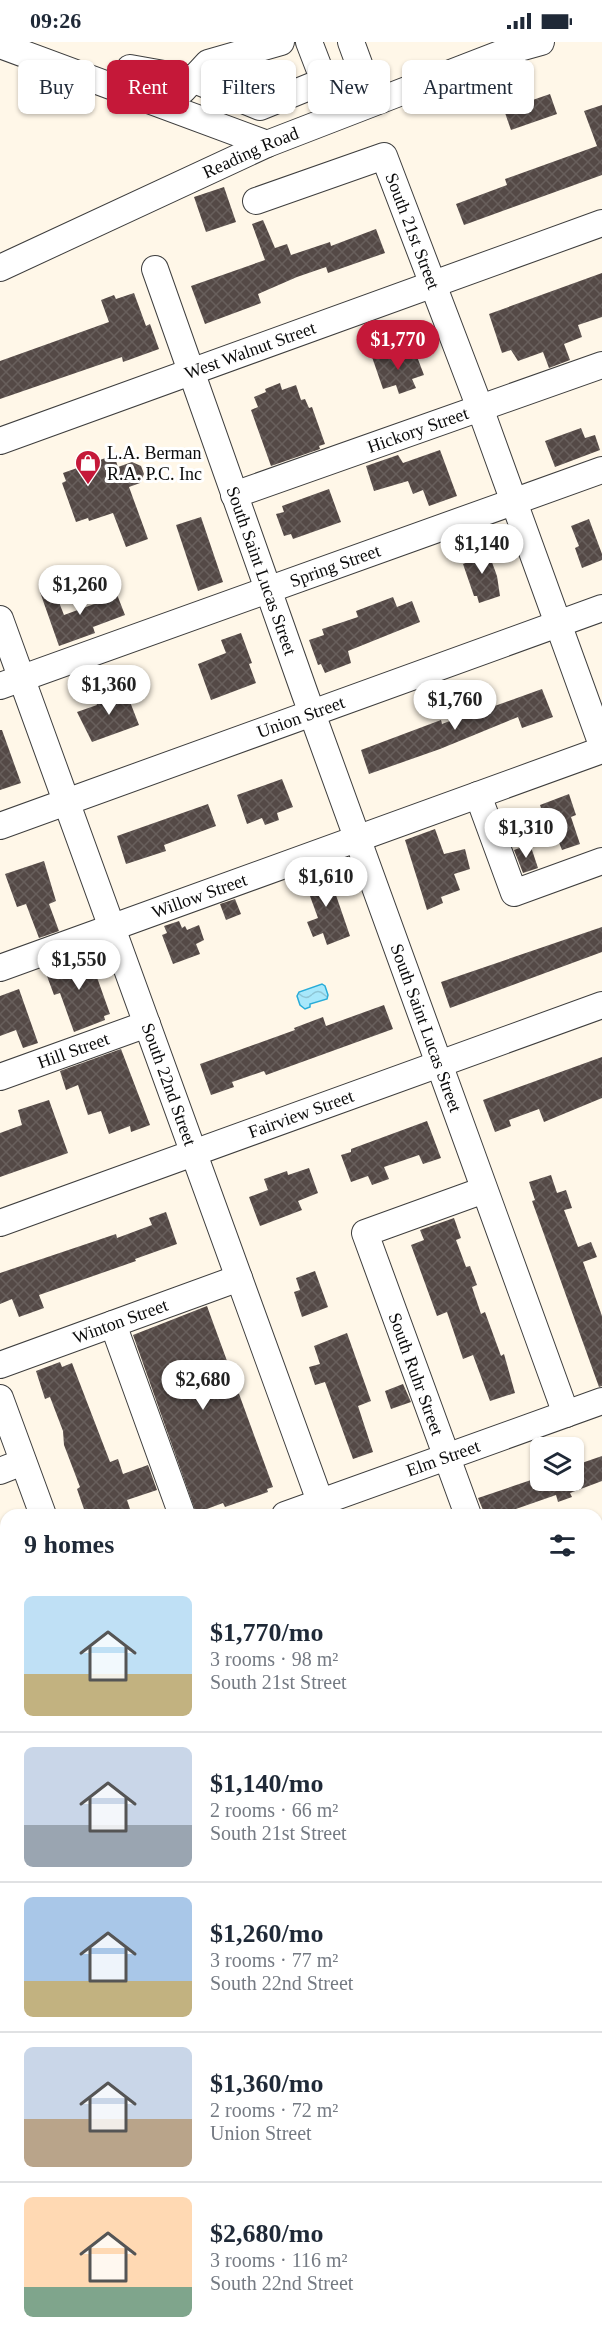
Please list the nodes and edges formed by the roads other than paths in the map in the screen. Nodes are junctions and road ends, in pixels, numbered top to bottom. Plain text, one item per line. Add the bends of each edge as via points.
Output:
1 (281, 42) edge
2 (309, 42) edge
3 (351, 42) edge
4 (541, 42) edge
5 (0, 45) edge
6 (358, 60) edge
7 (189, 79) edge
8 (192, 80) junction
9 (189, 83) edge
10 (107, 85) edge
11 (300, 92) junction
12 (390, 96) edge
13 (186, 114) edge
14 (343, 114) edge
15 (313, 126) junction
16 (267, 144) junction
17 (256, 201) dead end
18 (602, 223) edge
19 (0, 268) edge
20 (154, 269) dead end
21 (434, 284) junction
22 (602, 365) edge
23 (190, 372) junction
24 (480, 408) junction
25 (0, 441) edge
26 (602, 470) edge
27 (234, 495) junction
28 (514, 501) junction
29 (268, 589) junction
30 (602, 608) edge
31 (0, 619) edge
32 (558, 624) junction
33 (11, 682) edge
34 (312, 713) junction
35 (602, 745) edge
36 (602, 750) edge
37 (478, 795) junction
38 (67, 802) junction
39 (0, 826) edge
40 (357, 838) junction
41 (602, 861) edge
42 (112, 927) junction
43 (0, 968) edge
44 (602, 1005) edge
45 (147, 1024) junction
46 (439, 1064) junction
47 (0, 1077) edge
48 (194, 1152) junction
49 (484, 1190) junction
50 (0, 1223) edge
51 (239, 1278) junction
52 (113, 1324) junction
53 (0, 1365) edge
54 (0, 1398) edge
55 (602, 1401) edge
56 (566, 1414) junction
57 (446, 1457) junction
58 (12, 1466) edge
59 (39, 1509) edge
60 (180, 1509) edge
61 (322, 1509) edge
62 (466, 1509) edge

1 - 8 street via 208,63
2 - 11 street via 324,81
3 - 6 street
4 - 12 street, Reading Road
5 - 10 street
7 - 8 street
8 - 9 street
8 - 11 street via 260,107
11 - 15 street
13 - 16 street
14 - 15 street, Reading Road
15 - 16 street, Reading Road
16 - 19 street, Reading Road
17 - 21 street, South 21st Street via 384,156
18 - 21 street, West Walnut Street
20 - 23 street, South Saint Lucas Street
21 - 23 street, West Walnut Street
21 - 24 street, South 21st Street
22 - 24 street, Hickory Street
23 - 25 street, West Walnut Street
23 - 27 street, South Saint Lucas Street
24 - 27 street, Hickory Street
24 - 28 street, South 21st Street
26 - 28 street, Spring Street
27 - 29 street, South Saint Lucas Street
28 - 29 street, Spring Street
28 - 32 street, South 21st Street
29 - 33 street, Spring Street
29 - 34 street, South Saint Lucas Street
30 - 32 street, Union Street
31 - 33 street, South 22nd Street
32 - 34 street, Union Street
32 - 35 street, South 21st Street
33 - 38 street, South 22nd Street
34 - 38 street, Union Street
34 - 40 street, South Saint Lucas Street
36 - 37 street, Willow Street
37 - 40 street, Willow Street
37 - 41 street via 514,893
38 - 39 street, Union Street
38 - 42 street, South 22nd Street
40 - 42 street, Willow Street
40 - 46 street, South Saint Lucas Street
42 - 43 street, Willow Street
42 - 45 street, South 22nd Street
44 - 46 street, Fairview Street
45 - 47 street, Hill Street
45 - 48 street, South 22nd Street
46 - 48 street, Fairview Street
46 - 49 street, South Saint Lucas Street
48 - 50 street, Fairview Street
48 - 51 street, South 22nd Street
49 - 56 street, South Saint Lucas Street
49 - 57 street, South Ruhr Street via 365,1233
51 - 52 street, Winton Street
51 - 61 street, South 22nd Street
52 - 53 street, Winton Street
52 - 60 street
54 - 58 street
55 - 56 street, Elm Street
56 - 57 street, Elm Street
57 - 61 street, Elm Street
57 - 62 street, South Ruhr Street
58 - 59 street

